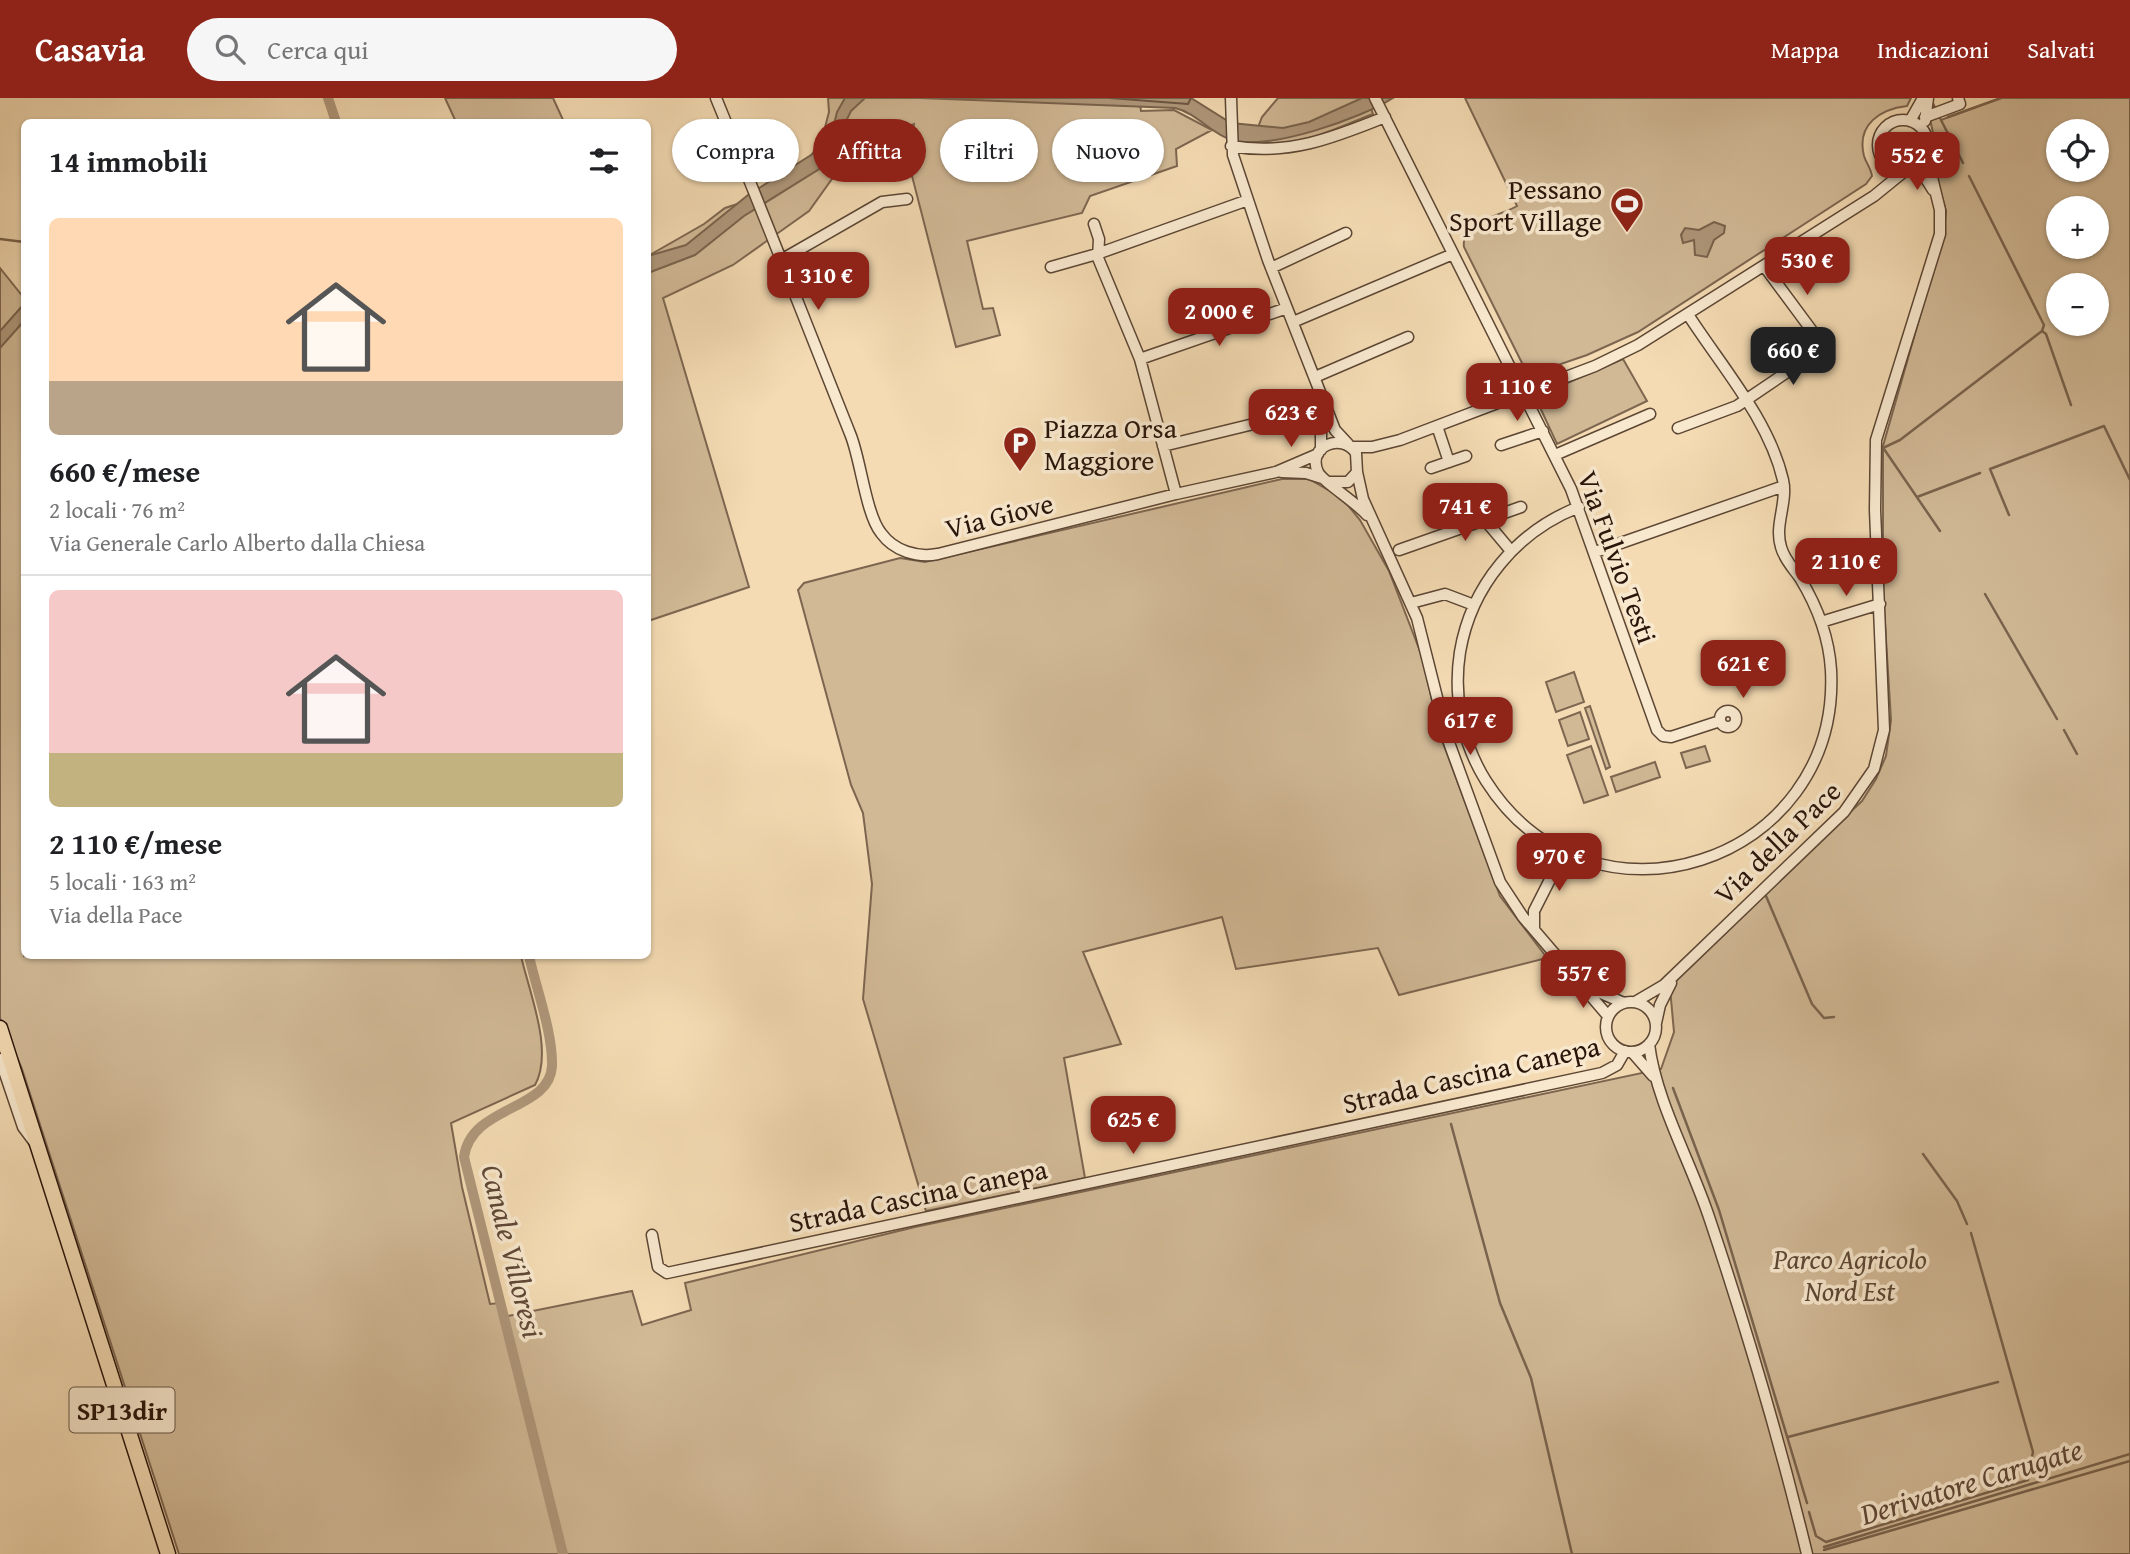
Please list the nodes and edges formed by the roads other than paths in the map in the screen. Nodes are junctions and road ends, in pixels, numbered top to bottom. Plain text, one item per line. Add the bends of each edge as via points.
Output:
1 (716, 98) edge
2 (1231, 98) edge
3 (1375, 98) edge
4 (1925, 98) edge
5 (1958, 98) edge
6 (1383, 114) junction
7 (1926, 117) junction
8 (1910, 121) junction
9 (1924, 131) junction
10 (1231, 146) junction
11 (1926, 153) junction
12 (1882, 159) junction
13 (1908, 169) junction
14 (1874, 196) junction
15 (906, 199) dead end
16 (1248, 201) junction
17 (1938, 202) junction
18 (1094, 224) dead end
19 (1346, 233) dead end
20 (1097, 254) junction
21 (1453, 254) junction
22 (781, 260) junction
23 (1764, 266) junction
24 (1051, 267) dead end
25 (1271, 268) junction
26 (1287, 308) junction
27 (1689, 316) junction
28 (1293, 321) junction
29 (1408, 337) dead end
30 (1140, 359) junction
31 (1317, 382) junction
32 (1523, 393) junction
33 (1744, 401) junction
34 (1650, 414) dead end
35 (1270, 420) dead end
36 (1437, 426) junction
37 (1678, 428) dead end
38 (1543, 431) junction
39 (1400, 440) junction
40 (1349, 445) junction
41 (1501, 445) dead end
42 (1163, 446) junction
43 (1320, 452) junction
44 (1555, 455) junction
45 (1466, 456) dead end
46 (1448, 462) junction
47 (1430, 468) dead end
48 (1358, 469) junction
49 (1276, 472) junction
50 (1325, 480) junction
51 (1784, 486) junction
52 (1176, 494) junction
53 (1521, 507) dead end
54 (1579, 507) junction
55 (1485, 520) junction
56 (1376, 525) junction
57 (1399, 550) dead end
58 (1511, 551) junction
59 (1595, 552) junction
60 (1411, 603) junction
61 (1880, 604) junction
62 (1474, 605) junction
63 (1821, 622) junction
64 (1720, 721) dead end
65 (1564, 852) junction
66 (1534, 930) junction
67 (1678, 971) junction
68 (1583, 985) junction
69 (1630, 1002) junction
70 (1608, 1016) junction
71 (1656, 1024) junction
72 (0, 1028) edge
73 (1649, 1044) junction
74 (1628, 1052) junction
75 (0, 1059) edge
76 (1660, 1087) junction
77 (37, 1145) junction
78 (652, 1235) dead end
79 (168, 1554) edge
80 (1807, 1554) edge

1 - 22 street
2 - 10 street
3 - 6 street, Via Fulvio Testi
4 - 7 street
4 - 8 street
5 - 7 street via 1960,104
6 - 10 street via 1326,141 1298,147 1263,150
6 - 21 street, Via Fulvio Testi
7 - 9 street
8 - 9 street
8 - 12 street via 1895,121 1883,129 1877,143
9 - 11 street
10 - 16 street
11 - 13 street
11 - 17 street, Via della Pace
12 - 13 street via 1894,168
12 - 14 street via 1884,181
13 - 14 street
13 - 17 street via 1928,181
14 - 23 street
15 - 22 street via 881,202
16 - 20 street
16 - 25 street
17 - 61 street, Via della Pace via 1938,245 1876,440
18 - 20 street
19 - 25 street
20 - 24 street
20 - 30 street
21 - 28 street
21 - 32 street, Via Fulvio Testi
22 - 52 street, Via Giove via 858,457 875,522 882,536 897,548 932,555
23 - 27 street
23 - 33 street via 1824,347
25 - 26 street
26 - 28 street
26 - 30 street
27 - 32 street via 1595,366
27 - 33 street
28 - 31 street
29 - 31 street
30 - 42 street
31 - 40 street via 1335,430
31 - 43 street via 1323,427
32 - 36 street
32 - 38 street, Via Fulvio Testi
33 - 37 street
33 - 51 street via 1769,440
34 - 44 street
35 - 42 street
36 - 39 street
36 - 46 street
38 - 41 street
38 - 44 street, Via Fulvio Testi
39 - 40 street via 1372,447
39 - 48 street via 1374,453
40 - 43 street via 1335,442
40 - 48 street via 1356,453
42 - 52 street
43 - 49 street, Via Giove
43 - 50 street via 1316,465
44 - 54 street, Via Fulvio Testi
45 - 46 street
46 - 47 street
48 - 50 street via 1341,484
48 - 56 street via 1361,493
49 - 50 street, Via Giove via 1302,472
49 - 52 street, Via Giove
50 - 56 street
51 - 59 street
51 - 63 street via 1781,548
53 - 55 street
54 - 58 street via 1545,523
54 - 59 street, Via Fulvio Testi
55 - 57 street
55 - 58 street
56 - 60 street
58 - 62 street
59 - 64 street, Via Fulvio Testi via 1658,732 1671,737
60 - 62 street via 1445,594
60 - 66 street via 1447,737 1471,805 1503,887
61 - 63 street
61 - 67 street, Via della Pace via 1885,718 1882,746 1870,777 1844,812
62 - 65 street via 1461,645 1458,682 1461,718 1471,751 1483,777 1509,812 1536,836
63 - 65 street via 1831,670 1826,728 1804,780 1771,821 1728,850 1673,868 1614,868
65 - 66 street via 1534,911
66 - 68 street
67 - 69 street, Via della Pace via 1656,991
67 - 71 street, Via della Pace via 1663,997
68 - 69 street
68 - 70 street
69 - 70 street
69 - 71 street via 1649,1010
70 - 74 street via 1608,1038
71 - 73 street
72 - 77 main road, SP13dir
73 - 74 street
73 - 76 street
74 - 76 street
74 - 78 street, Strada Cascina Canepa via 1602,1073 667,1273 658,1267
75 - 77 street via 23,1126
76 - 80 street via 1731,1283
77 - 79 main road, SP13dir

